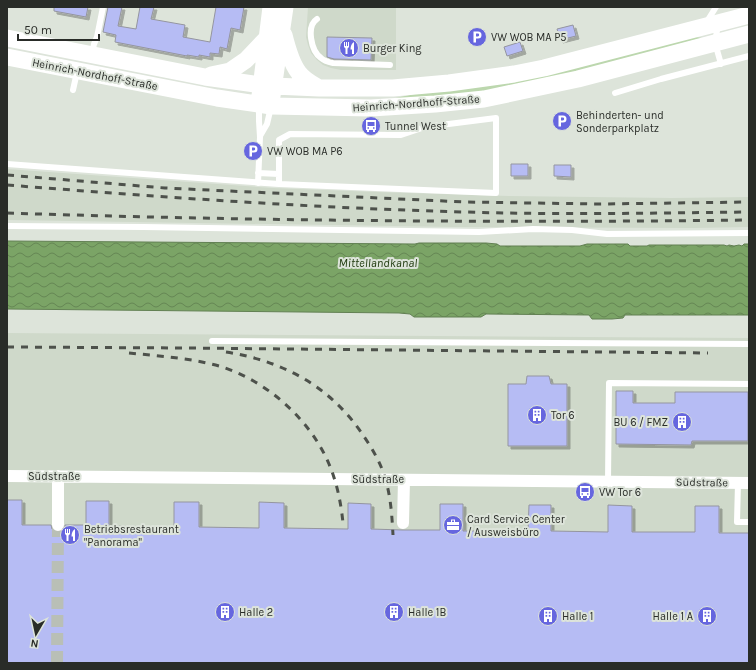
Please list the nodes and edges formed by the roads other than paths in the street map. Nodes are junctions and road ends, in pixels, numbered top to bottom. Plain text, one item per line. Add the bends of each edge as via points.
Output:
1 (103, 7) edge
2 (271, 7) edge
3 (285, 7) edge
4 (749, 14) edge
5 (317, 19) dead end
6 (712, 19) edge
7 (282, 27) junction
8 (749, 34) edge
9 (7, 38) edge
10 (267, 38) junction
11 (715, 43) junction
12 (749, 56) edge
13 (7, 57) edge
14 (82, 61) junction
15 (720, 64) junction
16 (390, 65) dead end
17 (205, 77) junction
18 (268, 85) junction
19 (319, 88) junction
20 (73, 90) dead end
21 (616, 92) dead end
22 (265, 105) junction
23 (260, 137) junction
24 (7, 164) edge
25 (258, 173) junction
26 (279, 174) junction
27 (258, 183) junction
28 (279, 184) junction
29 (7, 226) edge
30 (749, 233) edge
31 (212, 341) dead end
32 (749, 344) edge
33 (749, 384) edge
34 (7, 476) edge
35 (58, 476) junction
36 (404, 480) junction
37 (608, 482) junction
38 (743, 483) edge
39 (749, 522) edge
40 (403, 523) dead end
41 (58, 525) tunnel mouth

1 - 14 lane via 97,37
2 - 10 main road
3 - 7 main road
4 - 6 main road, Heinrich-Nordhoff-Straße
5 - 16 lane via 313,22 311,37 320,58 333,63
6 - 11 lane
6 - 19 main road, Heinrich-Nordhoff-Straße via 575,61 514,74 449,84 393,88
7 - 18 main road
7 - 19 main road via 288,52 298,72
8 - 11 main road, Heinrich-Nordhoff-Straße
9 - 14 main road, Heinrich-Nordhoff-Straße
10 - 17 main road via 246,60 230,70
10 - 18 main road
11 - 15 lane
11 - 22 main road, Heinrich-Nordhoff-Straße via 578,79 484,99 371,108
12 - 15 lane
13 - 14 main road, Heinrich-Nordhoff-Straße
14 - 17 main road, Heinrich-Nordhoff-Straße
14 - 20 lane
14 - 22 main road, Heinrich-Nordhoff-Straße via 217,98
15 - 21 lane
17 - 18 main road, Heinrich-Nordhoff-Straße
18 - 19 main road, Heinrich-Nordhoff-Straße
18 - 22 main road
22 - 23 lane via 259,121
22 - 23 lane via 267,124
23 - 25 lane
24 - 27 lane
25 - 26 lane
25 - 27 lane
26 - 28 lane
26 - 28 lane via 279,140 290,134 401,135 425,127 496,118 496,193
27 - 28 lane
29 - 30 lane via 479,232 533,229 607,234
31 - 32 lane
33 - 37 lane via 609,383
34 - 35 street, Südstraße
35 - 36 street, Südstraße
35 - 41 street
36 - 37 street, Südstraße
36 - 40 street
37 - 38 street, Südstraße
38 - 39 lane via 737,522

